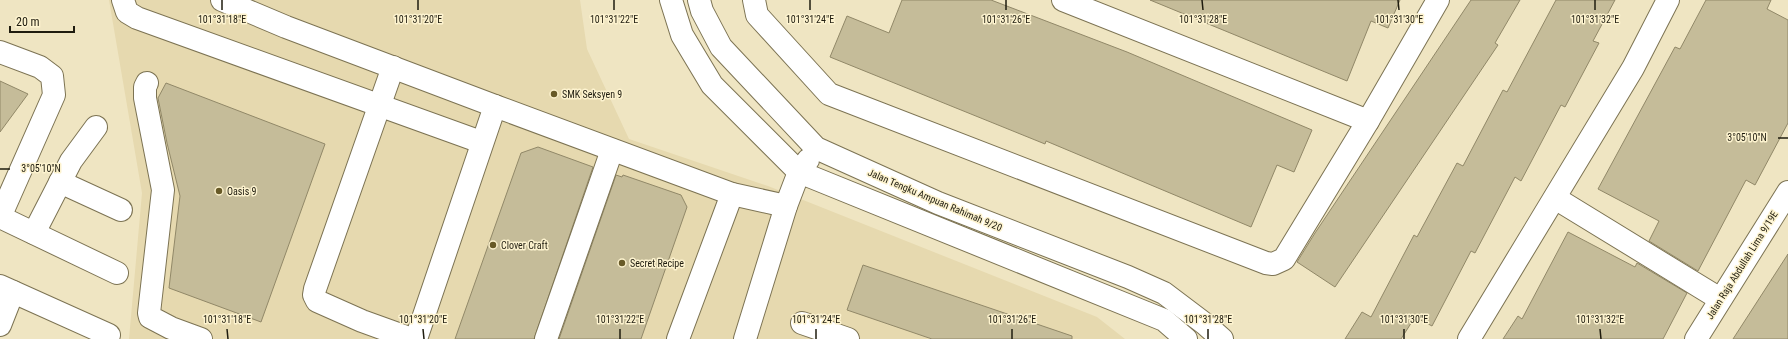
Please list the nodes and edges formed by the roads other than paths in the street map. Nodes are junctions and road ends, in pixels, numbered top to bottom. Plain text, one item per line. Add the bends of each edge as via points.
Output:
1 (123, 0) edge
2 (222, 0) edge
3 (671, 0) edge
4 (699, 0) edge
5 (754, 0) edge
6 (1064, 0) edge
7 (1438, 0) edge
8 (1668, 0) edge
9 (0, 52) edge
10 (393, 67) junction
11 (147, 83) dead end
12 (380, 106) junction
13 (495, 106) junction
14 (1368, 121) junction
15 (96, 127) dead end
16 (481, 142) junction
17 (816, 148) junction
18 (612, 150) junction
19 (799, 172) junction
20 (60, 182) junction
21 (1788, 192) edge
22 (732, 194) junction
23 (1555, 198) junction
24 (786, 206) junction
25 (120, 210) dead end
26 (0, 217) edge
27 (34, 233) junction
28 (117, 273) dead end
29 (6, 289) edge
30 (1720, 300) junction
31 (802, 323) dead end
32 (0, 325) edge
33 (170, 334) edge
34 (109, 335) dead end
35 (201, 339) edge
36 (412, 339) edge
37 (416, 339) edge
38 (546, 339) edge
39 (678, 339) edge
40 (745, 339) edge
41 (848, 339) edge
42 (1186, 339) edge
43 (1222, 339) edge
44 (1469, 339) edge
45 (1696, 339) edge

1 - 12 street via 127,12 137,18
2 - 10 street
3 - 19 street via 682,35 712,85
4 - 17 street, Jalan Tengku Ampuan Rahimah 9/20 via 721,47
5 - 14 street via 757,15 829,94 1266,263 1273,264 1284,259
6 - 14 street
7 - 14 street
8 - 23 street via 1633,68
9 - 26 street via 40,67 52,76 54,95
10 - 12 street
10 - 13 street
11 - 33 street via 145,98 162,190 149,313 150,317
12 - 16 street
12 - 36 street via 314,295 317,301
13 - 16 street
13 - 18 street
15 - 20 street via 71,161
16 - 37 street
17 - 19 street
17 - 43 street, Jalan Tengku Ampuan Rahimah 9/20 via 938,203 1164,293
18 - 22 street
18 - 38 street
19 - 24 street
19 - 42 street via 1164,320
20 - 25 street
20 - 27 street
21 - 30 street, Jalan Raja Abdullah Lima 9/19E
22 - 24 street
22 - 39 street
23 - 30 street
23 - 44 street
24 - 40 street
26 - 27 street
27 - 28 street
29 - 32 street
29 - 34 street
30 - 45 street, Jalan Raja Abdullah Lima 9/19E
31 - 41 street
33 - 35 street

